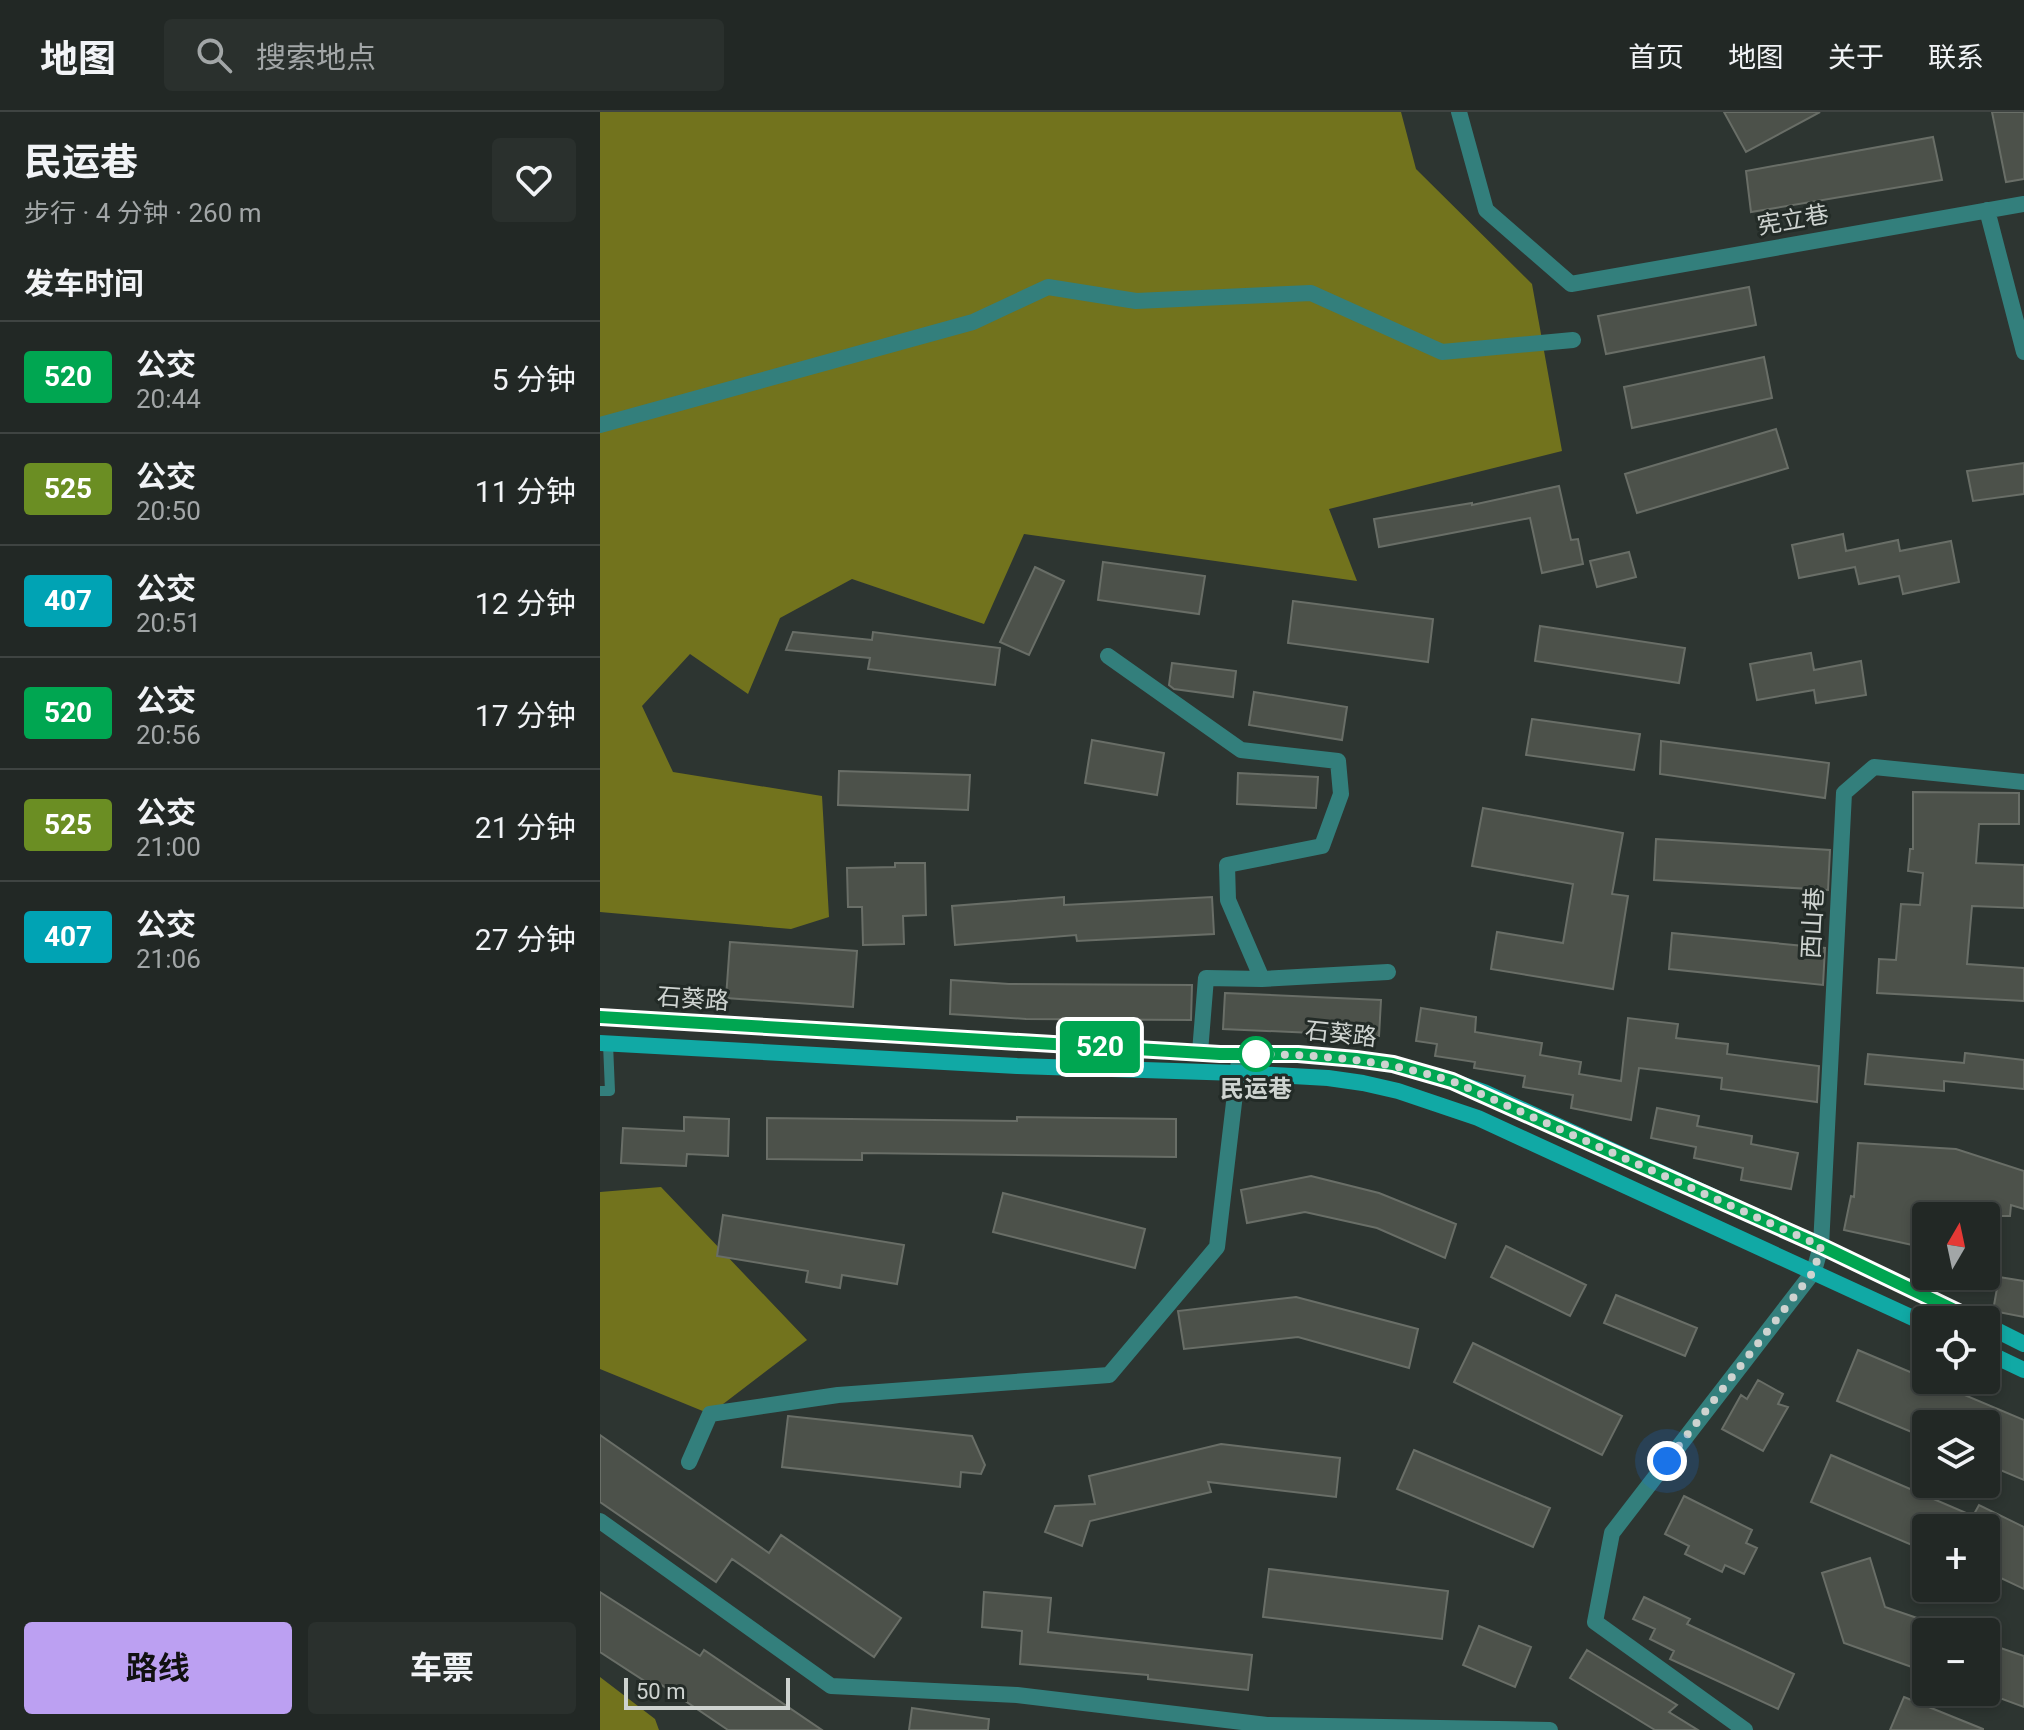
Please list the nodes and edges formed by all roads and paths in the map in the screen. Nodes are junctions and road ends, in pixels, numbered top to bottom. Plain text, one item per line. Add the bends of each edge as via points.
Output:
1 (1459, 112) edge
2 (2024, 204) edge
3 (1987, 210) junction
4 (1573, 340) dead end
5 (2024, 352) edge
6 (600, 425) edge
7 (1108, 656) dead end
8 (2024, 782) edge
9 (1388, 972) dead end
10 (1262, 979) junction
11 (600, 1017) edge
12 (604, 1043) edge
13 (1200, 1052) junction
14 (1239, 1055) junction
15 (1238, 1073) junction
16 (600, 1091) edge
17 (1821, 1246) junction
18 (1814, 1271) junction
19 (1946, 1306) edge
20 (1912, 1317) edge
21 (2000, 1332) edge
22 (2024, 1344) edge
23 (2000, 1359) edge
24 (2024, 1370) edge
25 (689, 1462) dead end
26 (600, 1521) edge
27 (1550, 1730) edge
28 (1745, 1730) edge

1 - 3 street, 宪立巷 via 1486,210 1571,284
2 - 3 street, 宪立巷
3 - 5 street
4 - 6 street via 1442,352 1311,293 1136,301 1048,287 973,322
7 - 10 street via 1241,750 1338,761 1341,794 1322,846 1227,865 1228,900
8 - 17 street, 西山巷 via 1874,767 1844,793
9 - 10 street
10 - 13 street via 1206,978
11 - 13 main road, 石葵路
12 - 15 main road
12 - 16 lane via 610,1091
13 - 14 main road, 石葵路
14 - 15 street
14 - 17 main road, 石葵路 via 1356,1059 1452,1081
15 - 18 main road via 1363,1083 1439,1103
15 - 25 street via 1217,1247 1109,1375 838,1395 710,1414
17 - 18 street, 西山巷
17 - 19 main road, 石葵路
18 - 20 main road
18 - 28 street via 1612,1533 1595,1622
21 - 22 main road
23 - 24 main road
26 - 27 street via 831,1686 1017,1695 1267,1725

